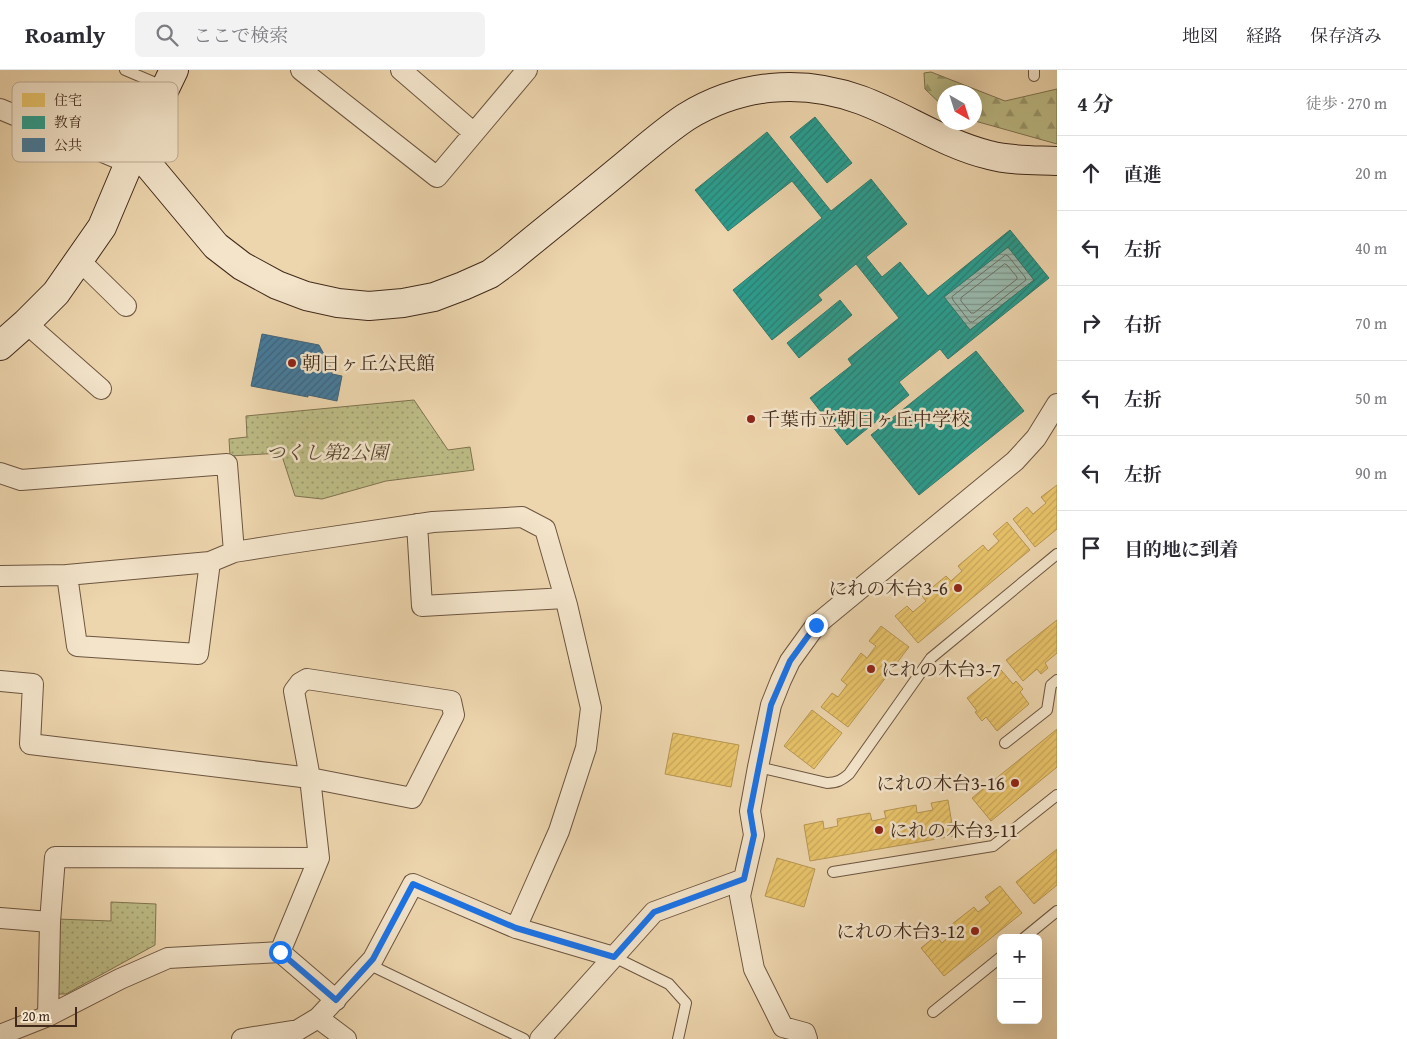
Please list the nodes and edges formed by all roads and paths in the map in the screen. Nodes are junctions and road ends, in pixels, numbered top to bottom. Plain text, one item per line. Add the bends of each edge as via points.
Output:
1 (125, 70) edge
2 (301, 70) edge
3 (401, 70) edge
4 (527, 70) edge
5 (170, 79) edge
6 (0, 109) edge
7 (12, 113) edge
8 (474, 133) junction
9 (1057, 160) edge
10 (129, 162) edge
11 (138, 162) edge
12 (79, 260) junction
13 (126, 306) dead end
14 (26, 323) junction
15 (0, 346) edge
16 (101, 389) dead end
17 (1057, 404) edge
18 (0, 473) edge
19 (416, 524) junction
20 (234, 552) junction
21 (1057, 554) edge
22 (210, 562) junction
23 (67, 575) junction
24 (0, 576) edge
25 (565, 598) junction
26 (1057, 680) edge
27 (0, 681) edge
28 (1005, 743) dead end
29 (758, 767) junction
30 (310, 778) junction
31 (1057, 795) edge
32 (318, 858) junction
33 (833, 872) dead end
34 (744, 879) junction
35 (1057, 911) edge
36 (0, 918) edge
37 (50, 922) junction
38 (516, 928) junction
39 (1029, 934) edge
40 (280, 952) junction
41 (614, 957) junction
42 (997, 960) edge
43 (368, 964) junction
44 (336, 1000) junction
45 (933, 1012) dead end
46 (48, 1016) junction
47 (318, 1018) junction
48 (0, 1035) edge
49 (242, 1039) edge
50 (346, 1039) edge
51 (524, 1039) edge
52 (540, 1039) edge
53 (678, 1039) edge
54 (807, 1039) edge

1 - 5 lane
2 - 8 street via 437,177
3 - 8 street
4 - 8 street
6 - 7 street
9 - 11 street via 990,156 965,148 861,100 826,90 795,86 758,89 721,99 686,118 490,274 434,297 369,306 338,304 306,296 242,266 216,246
10 - 12 street via 102,227
12 - 13 street
12 - 14 street via 56,293
14 - 15 street
14 - 16 street
17 - 29 street via 1036,438 1016,461 816,625 790,661 781,680 771,705
18 - 20 street via 21,480 227,464
19 - 20 street
19 - 25 street via 522,517 544,529
19 - 25 street via 422,606
20 - 22 street
21 - 29 lane via 931,658 842,780 827,783
22 - 23 street
22 - 23 street via 198,654 77,646
23 - 24 street
25 - 38 street via 591,708 586,748 559,831
26 - 28 lane via 1051,685 1047,710
27 - 30 street via 33,684 30,744
29 - 34 street via 750,811 754,835
30 - 30 street via 294,691 307,679 451,701 454,716 412,798
30 - 32 street
31 - 33 lane via 993,846
32 - 37 street via 55,857
32 - 40 street
34 - 41 street via 654,912
34 - 54 street via 740,896 754,969 783,1028 805,1033
35 - 39 lane
36 - 37 street
37 - 46 street
38 - 41 street
38 - 43 street via 413,884
40 - 44 street
40 - 46 street via 168,958
41 - 52 street
41 - 53 lane via 669,984 686,1003
42 - 45 lane
43 - 44 street
43 - 51 lane
44 - 47 street
46 - 48 street
47 - 49 street via 298,1030
47 - 50 street

